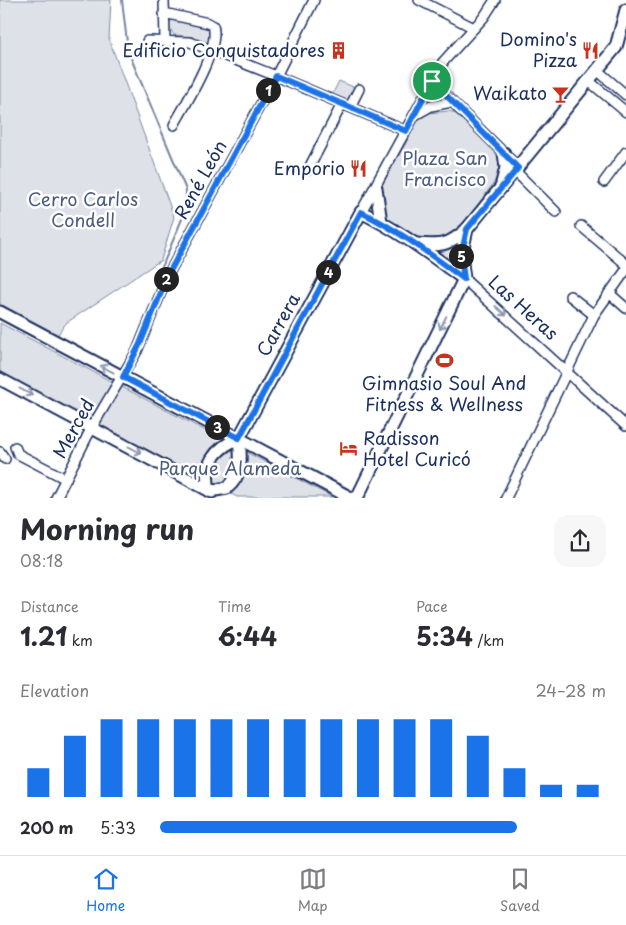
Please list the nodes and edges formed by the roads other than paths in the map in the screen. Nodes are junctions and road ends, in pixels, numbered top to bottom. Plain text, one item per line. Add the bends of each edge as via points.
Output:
1 (164, 0) edge
2 (314, 0) edge
3 (419, 0) edge
4 (495, 0) edge
5 (626, 10) edge
6 (164, 13) junction
7 (474, 28) junction
8 (164, 40) junction
9 (147, 41) dead end
10 (212, 50) junction
11 (598, 71) junction
12 (276, 76) junction
13 (432, 81) junction
14 (590, 82) junction
15 (359, 89) dead end
16 (626, 95) edge
17 (452, 102) junction
18 (346, 105) junction
19 (626, 112) edge
20 (414, 116) junction
21 (174, 125) dead end
22 (406, 131) junction
23 (626, 152) edge
24 (504, 153) junction
25 (516, 169) junction
26 (308, 170) dead end
27 (604, 182) dead end
28 (376, 188) junction
29 (501, 188) junction
30 (361, 212) junction
31 (556, 212) dead end
32 (381, 222) junction
33 (581, 226) dead end
34 (467, 229) junction
35 (416, 244) junction
36 (626, 264) edge
37 (626, 270) edge
38 (464, 279) junction
39 (609, 293) junction
40 (570, 296) dead end
41 (626, 308) edge
42 (0, 312) edge
43 (594, 316) junction
44 (568, 372) junction
45 (123, 377) junction
46 (0, 379) edge
47 (626, 426) edge
48 (92, 427) junction
49 (239, 438) junction
50 (15, 447) dead end
51 (66, 479) junction
52 (210, 491) edge
53 (56, 498) edge
54 (223, 498) edge
55 (351, 498) edge
56 (357, 498) edge
57 (506, 498) edge

1 - 6 street
2 - 12 street, René León
3 - 7 street
4 - 7 street, Carrera
5 - 11 main road via 616,47
6 - 8 street
6 - 10 street via 213,26 216,32
7 - 13 street, Carrera via 448,54
8 - 9 street
8 - 10 street via 190,42
10 - 12 street
10 - 21 street
11 - 14 main road
11 - 16 street
12 - 18 street
12 - 45 street, René León via 169,273
13 - 17 street
13 - 20 street, Carrera
14 - 19 street
14 - 25 main road
15 - 18 street
17 - 20 street via 431,106
17 - 24 street
18 - 22 street
18 - 26 street
20 - 22 street, Carrera
22 - 28 street, Carrera
23 - 27 street
24 - 25 street
24 - 29 main road via 506,168
25 - 29 main road
25 - 31 street
28 - 30 street, Carrera
28 - 32 main road
29 - 34 main road
30 - 32 main road, Las Heras
30 - 49 main road, Carrera
32 - 35 main road, Las Heras
33 - 36 street
34 - 35 main road via 446,244
34 - 38 main road via 461,256
35 - 38 main road, Las Heras
37 - 39 street
38 -> 44 street, Las Heras
38 -> 56 main road
39 - 41 street
39 - 43 street
40 - 43 street
45 -> 42 main road
43 - 44 street
44 - 47 street, Las Heras
44 - 57 street
45 - 48 street, Merced
45 - 49 main road
46 -> 48 main road
48 - 51 street, Merced
48 -> 52 main road
49 - 52 main road via 222,446 212,458 207,474
49 - 52 main road via 241,463 238,473 227,488
49 - 55 main road
50 - 51 street via 18,454
51 - 53 street, Merced
52 - 52 street via 214,461 226,448 235,446 237,454 233,472 224,483
52 - 54 main road

